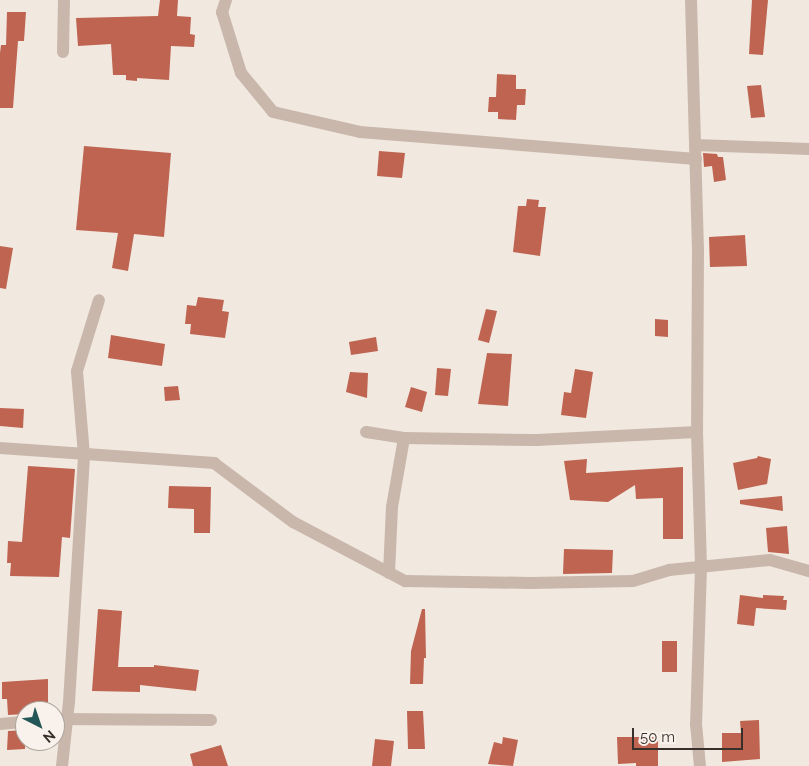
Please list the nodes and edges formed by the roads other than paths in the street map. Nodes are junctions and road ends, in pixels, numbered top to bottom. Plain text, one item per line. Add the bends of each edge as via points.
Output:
1 (64, 0) edge
2 (226, 0) edge
3 (691, 0) edge
4 (63, 52) dead end
5 (695, 145) junction
6 (809, 149) edge
7 (696, 159) junction
8 (98, 300) dead end
9 (366, 432) dead end
10 (697, 432) junction
11 (404, 438) junction
12 (0, 448) edge
13 (84, 454) junction
14 (701, 567) junction
15 (809, 571) edge
16 (389, 573) junction
17 (62, 701) edge
18 (65, 718) edge
19 (211, 720) dead end
20 (15, 723) edge
21 (0, 724) edge
22 (62, 751) edge
23 (62, 766) edge
24 (700, 766) edge

1 - 4 street
2 - 7 street via 222,12 241,73 272,112 360,132
3 - 5 street
5 - 6 street
5 - 7 street
7 - 10 street
8 - 13 street via 78,371
9 - 11 street
10 - 11 street via 537,440
10 - 14 street
11 - 16 street via 392,507
12 - 13 street
13 - 16 street via 214,463 293,522
13 - 17 street
14 - 15 street via 770,560
14 - 16 street via 669,570 633,581 531,583 405,581
14 - 24 street via 696,724
18 - 19 street
20 - 21 street
22 - 23 street

